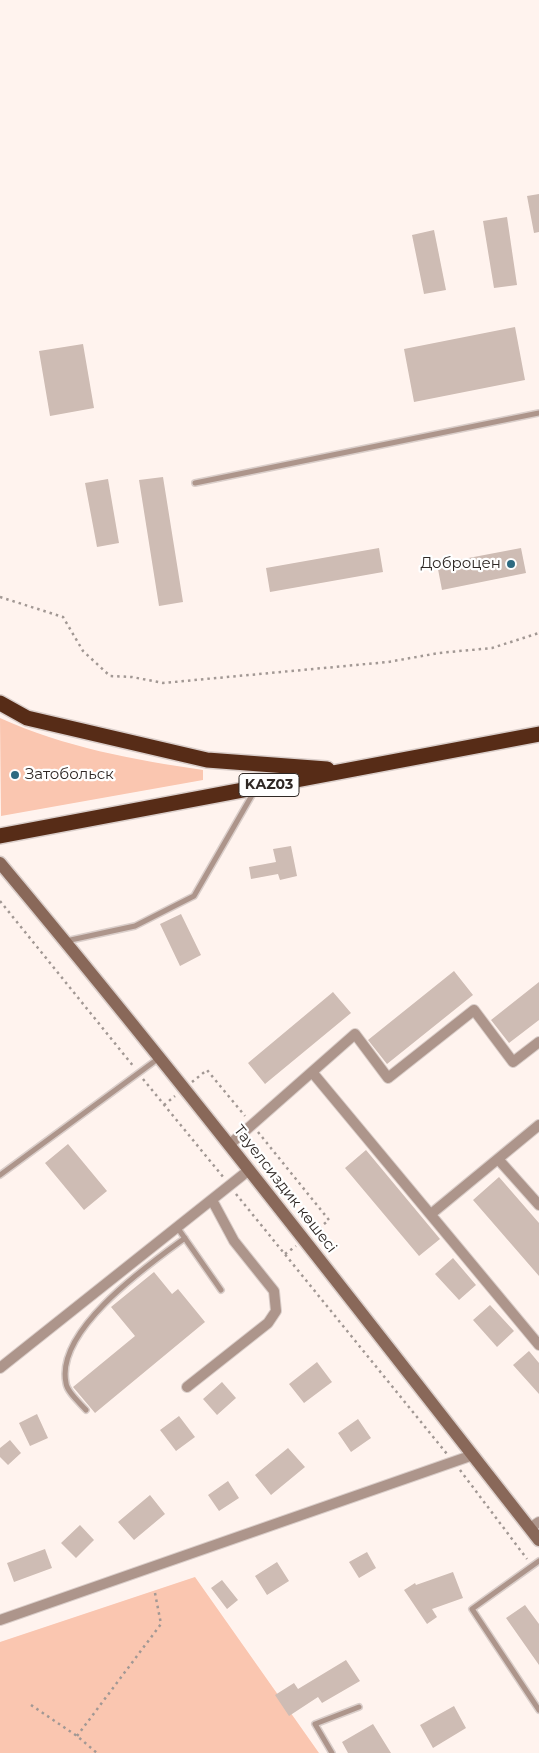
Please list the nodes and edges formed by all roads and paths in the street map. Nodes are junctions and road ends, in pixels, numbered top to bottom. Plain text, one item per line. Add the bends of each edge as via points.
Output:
1 (539, 414) edge
2 (195, 483) dead end
3 (0, 597) edge
4 (539, 633) edge
5 (0, 703) edge
6 (539, 734) edge
7 (348, 770) junction
8 (256, 787) junction
9 (0, 836) edge
10 (0, 863) edge
11 (0, 901) edge
12 (65, 941) junction
13 (539, 1042) edge
14 (159, 1058) junction
15 (312, 1072) junction
16 (138, 1073) junction
17 (184, 1088) junction
18 (164, 1104) junction
19 (252, 1124) junction
20 (539, 1125) edge
21 (229, 1145) junction
22 (498, 1159) junction
23 (249, 1170) junction
24 (0, 1175) edge
25 (230, 1186) junction
26 (212, 1200) junction
27 (539, 1205) edge
28 (431, 1214) junction
29 (177, 1227) junction
30 (185, 1238) junction
31 (304, 1240) junction
32 (286, 1254) junction
33 (221, 1290) dead end
34 (538, 1343) edge
35 (0, 1368) edge
36 (187, 1387) dead end
37 (86, 1410) dead end
38 (473, 1455) junction
39 (454, 1462) junction
40 (534, 1525) edge
41 (539, 1540) edge
42 (539, 1561) edge
43 (532, 1566) junction
44 (155, 1593) dead end
45 (0, 1620) edge
46 (31, 1705) dead end
47 (359, 1707) dead end
48 (539, 1710) edge
49 (77, 1736) junction
50 (97, 1753) edge
51 (332, 1753) edge

1 - 2 lane
3 - 4 path via 63,617 83,651 110,676 162,683 388,662 492,648
5 - 7 highway, KАZ03 via 27,718 207,760
6 - 7 highway, KАZ03
7 - 8 highway, KАZ03
8 - 9 highway, KАZ03
8 - 12 lane via 194,896 135,926
10 - 12 street, Тауелсиздик көшесі
11 - 16 path
12 - 14 street, Тауелсиздик көшесі
13 - 15 street via 514,1062 474,1010 388,1078 355,1034
14 - 16 lane
14 - 17 street, Тауелсиздик көшесі
15 - 19 street
15 - 28 street
16 - 18 path
16 - 24 lane
17 - 18 path
17 - 19 path via 207,1070
17 - 21 street, Тауелсиздик көшесі
18 - 25 path
19 - 21 street
19 - 31 path via 329,1220
20 - 22 street
21 - 23 street, Тауелсиздик көшесі
22 - 27 street
22 - 28 street
23 - 25 street
23 - 31 street, Тауелсиздик көшесі
25 - 26 street
25 - 32 path
26 - 29 street
26 - 36 street via 234,1241 274,1291 276,1311 268,1323
28 - 34 street
29 - 30 lane
29 - 35 street
30 - 33 lane
30 - 37 lane via 140,1272 90,1318 75,1341 66,1367 66,1386
31 - 32 path
31 - 38 street, Тауелсиздик көшесі
32 - 39 path
38 - 39 street
38 - 40 street, Тауелсиздик көшесі
39 - 43 path
39 - 45 street
40 - 41 street, Тауелсиздик көшесі
42 - 43 lane
43 - 48 lane via 472,1609
44 - 49 path via 161,1624
46 - 49 path
47 - 51 lane via 315,1724
49 - 50 path

